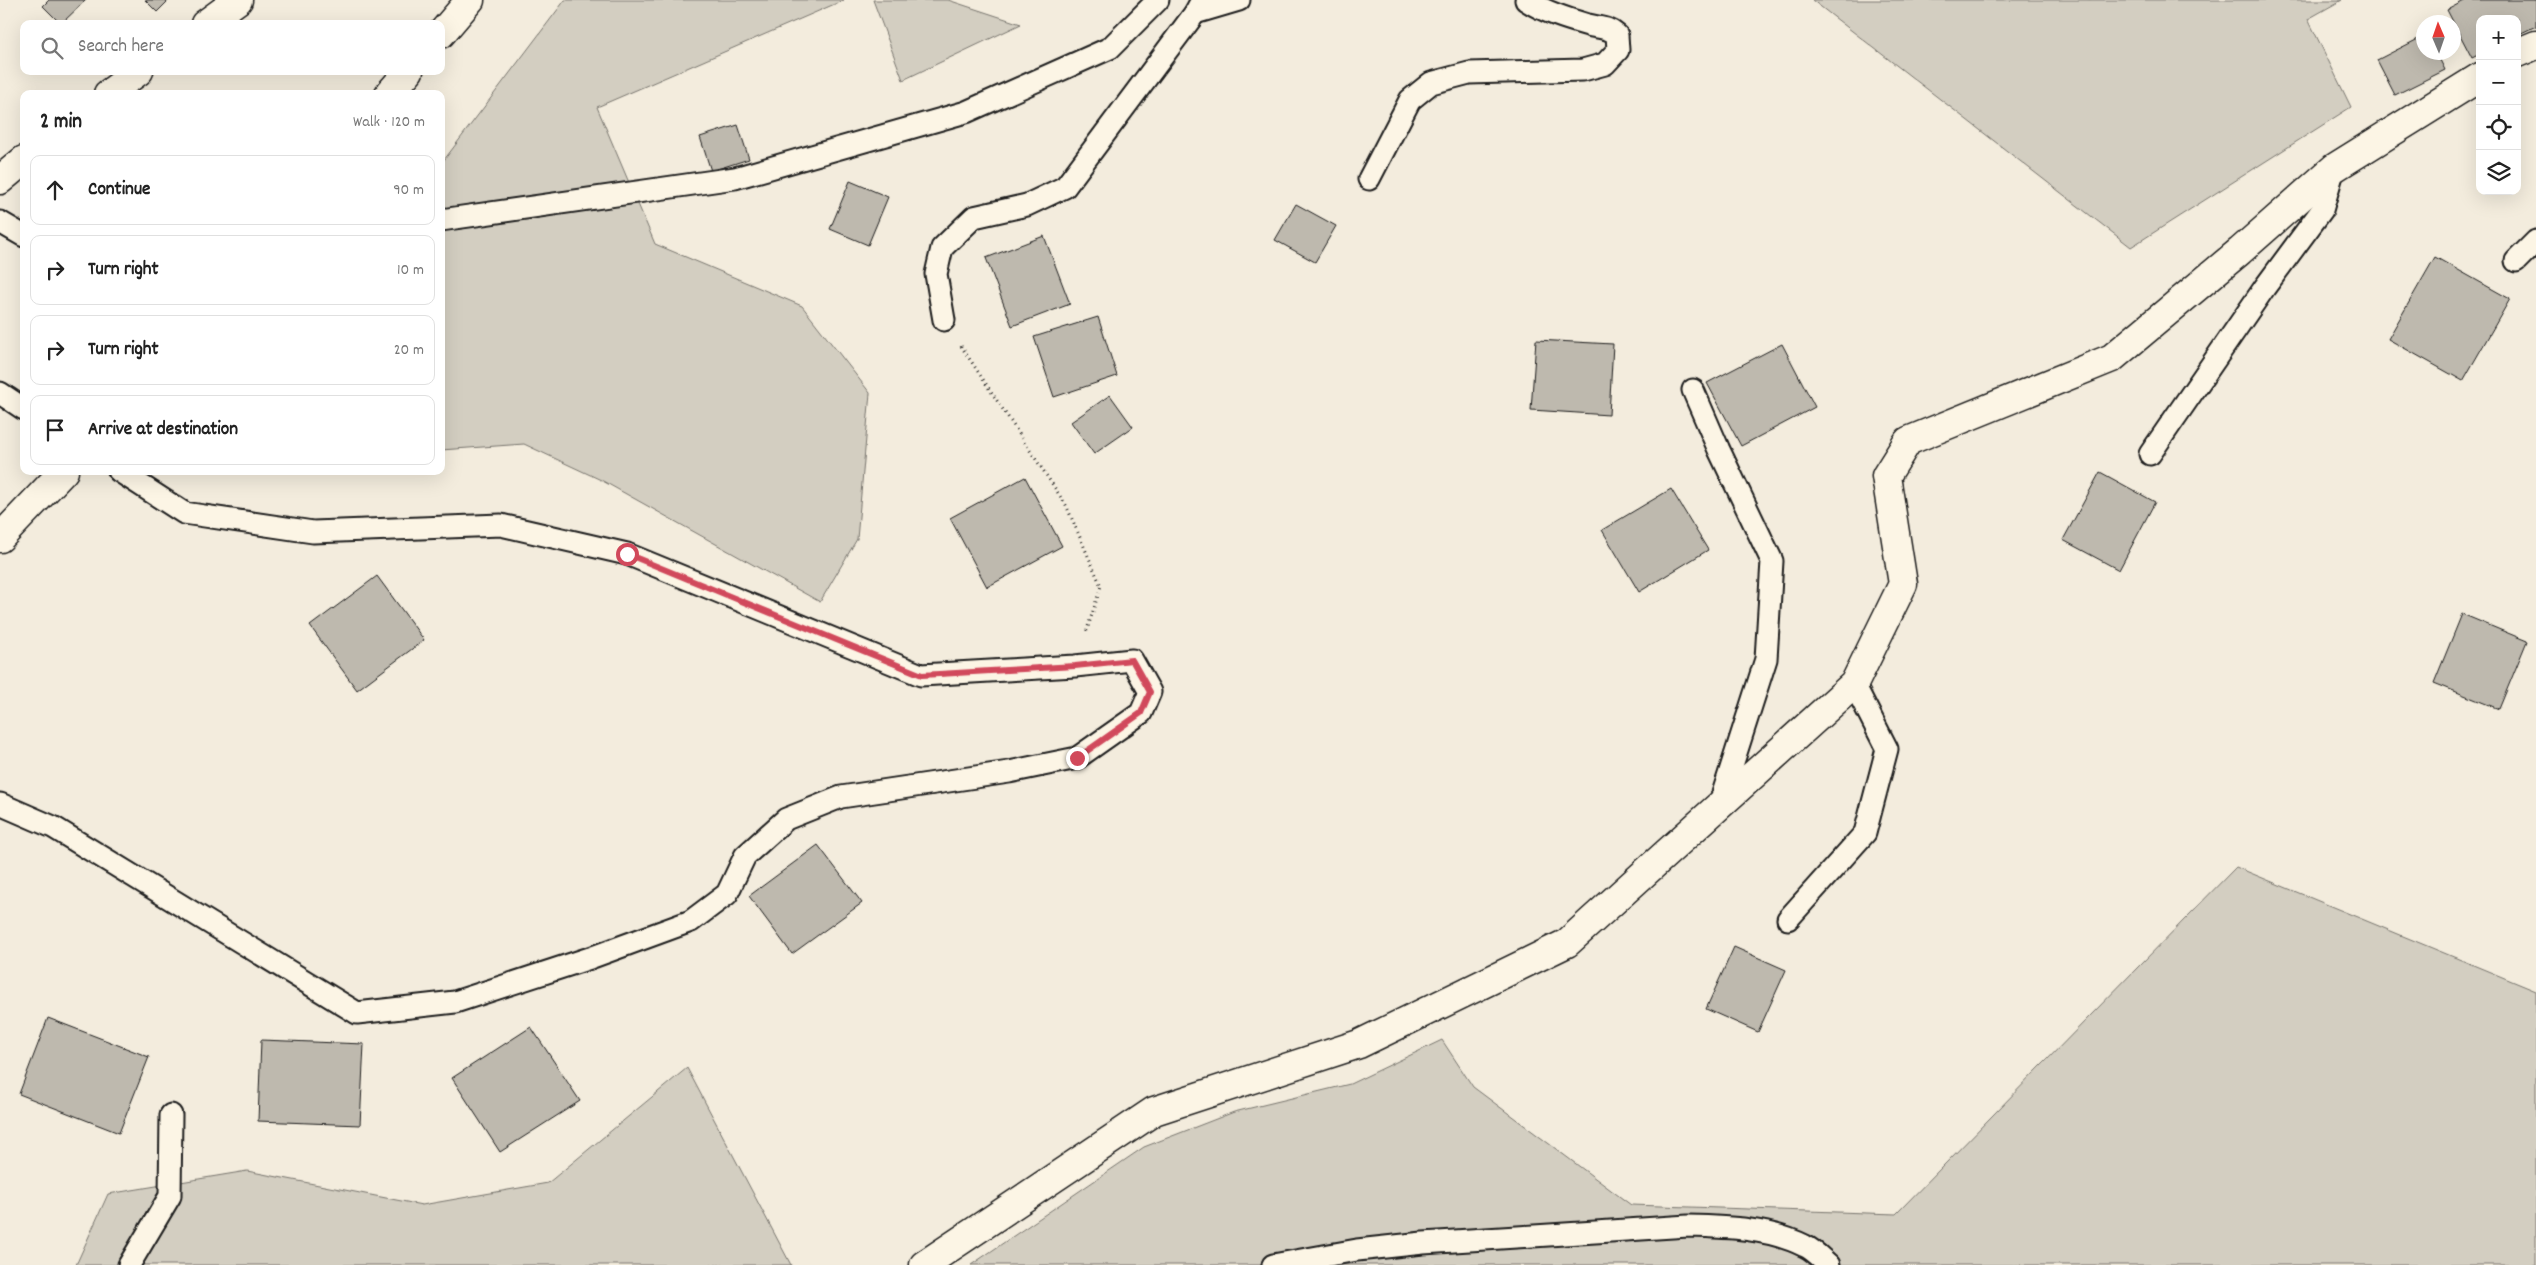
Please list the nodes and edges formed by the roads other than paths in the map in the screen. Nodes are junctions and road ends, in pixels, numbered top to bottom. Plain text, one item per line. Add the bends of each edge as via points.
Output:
1 (238, 0) edge
2 (470, 0) edge
3 (1158, 0) edge
4 (1239, 0) edge
5 (1526, 0) edge
6 (1199, 6) edge
7 (210, 20) edge
8 (445, 29) edge
9 (2536, 45) edge
10 (2521, 51) edge
11 (134, 75) edge
12 (406, 75) edge
13 (2476, 79) edge
14 (113, 90) edge
15 (392, 90) edge
16 (20, 163) edge
17 (2334, 168) junction
18 (1369, 179) dead end
19 (0, 180) edge
20 (445, 219) edge
21 (0, 222) edge
22 (20, 234) edge
23 (2536, 241) edge
24 (2516, 260) dead end
25 (944, 320) road end
26 (1693, 390) dead end
27 (0, 394) edge
28 (20, 406) edge
29 (2150, 454) dead end
30 (61, 475) edge
31 (125, 475) edge
32 (0, 538) edge
33 (1854, 684) junction
34 (0, 804) edge
35 (1719, 806) junction
36 (1788, 919) dead end
37 (171, 1115) dead end
38 (129, 1265) edge
39 (924, 1265) edge
40 (1273, 1265) edge
41 (1829, 1265) edge

1 - 7 main road
2 - 8 main road
3 - 20 lane via 1110,48 966,112 735,178
4 - 6 lane
5 - 18 lane via 1539,9 1590,26 1610,29 1617,35 1618,50 1604,64 1583,70 1469,73 1431,83 1410,100
6 - 25 lane via 1065,187 1027,205 974,217 942,248 936,274
9 - 10 main road
11 - 14 main road
12 - 15 main road
13 - 17 main road
16 - 19 main road
17 - 29 lane via 2322,210 2264,287
17 - 33 main road via 2112,358 1908,441 1886,476 1903,584
21 - 22 lane
23 - 24 lane
26 - 35 lane via 1772,561 1766,658
27 - 28 lane
30 - 32 main road
31 - 34 lane via 184,514 313,532 501,525 627,554 922,675 1132,660 1150,692 1141,713 1077,758 1009,772 841,797 786,819 745,856 727,894 691,921 455,1002 357,1013 53,827
33 - 35 main road
33 - 36 lane via 1887,749 1865,833
35 - 39 main road via 1567,943 1359,1044 1154,1111
37 - 38 lane via 170,1196
40 - 41 lane via 1414,1244 1688,1226 1732,1227 1766,1233 1806,1246

